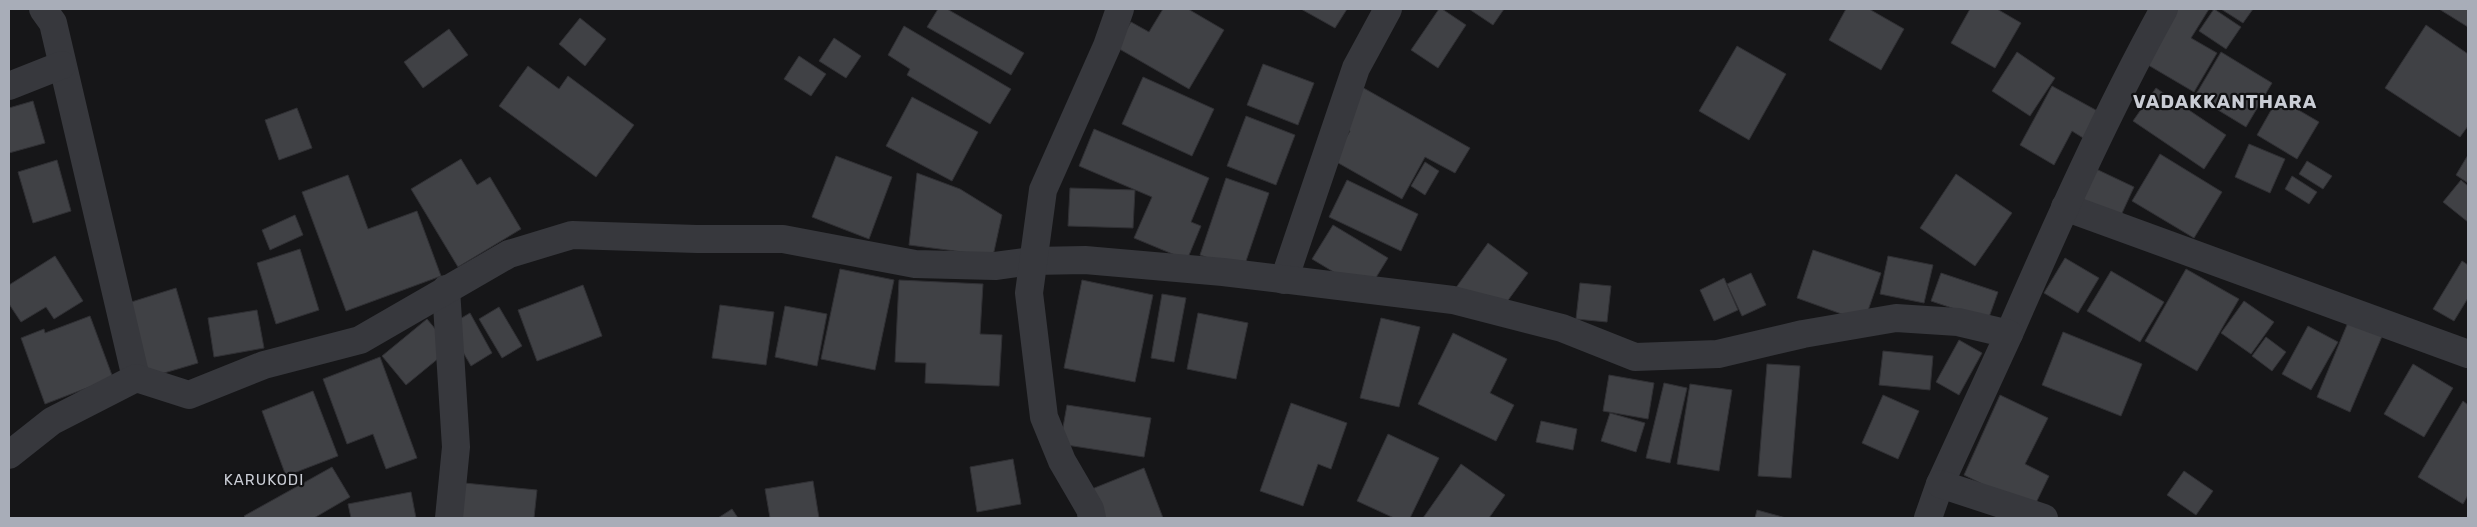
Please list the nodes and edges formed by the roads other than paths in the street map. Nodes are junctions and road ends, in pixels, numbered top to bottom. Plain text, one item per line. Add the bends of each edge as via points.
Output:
1 (43, 9) edge
2 (1120, 9) edge
3 (1388, 9) edge
4 (2164, 9) edge
5 (62, 65) junction
6 (9, 86) edge
7 (2065, 207) junction
8 (1033, 261) junction
9 (1284, 280) junction
10 (446, 290) junction
11 (2009, 334) junction
12 (2466, 350) edge
13 (136, 378) junction
14 (9, 455) edge
15 (1940, 484) junction
16 (450, 518) edge
17 (1092, 518) edge
18 (1928, 518) edge
19 (2044, 518) edge

1 - 5 street via 53,23
2 - 8 street via 1107,46 1043,190
3 - 9 street via 1356,68
4 - 7 street
5 - 6 street
5 - 13 street
7 - 11 street
7 - 12 street via 2271,284
8 - 9 street via 1085,260
8 - 10 street via 995,266 915,264 783,239 572,235 509,254
8 - 17 street via 1029,293 1044,417 1062,461
9 - 11 street via 1453,300 1562,328 1635,357 1718,354 1803,334 1896,318 1958,322
10 - 13 street via 360,340 264,365 189,395
10 - 16 street via 456,447
11 - 15 street
13 - 14 street via 52,421
15 - 18 street
15 - 19 street

